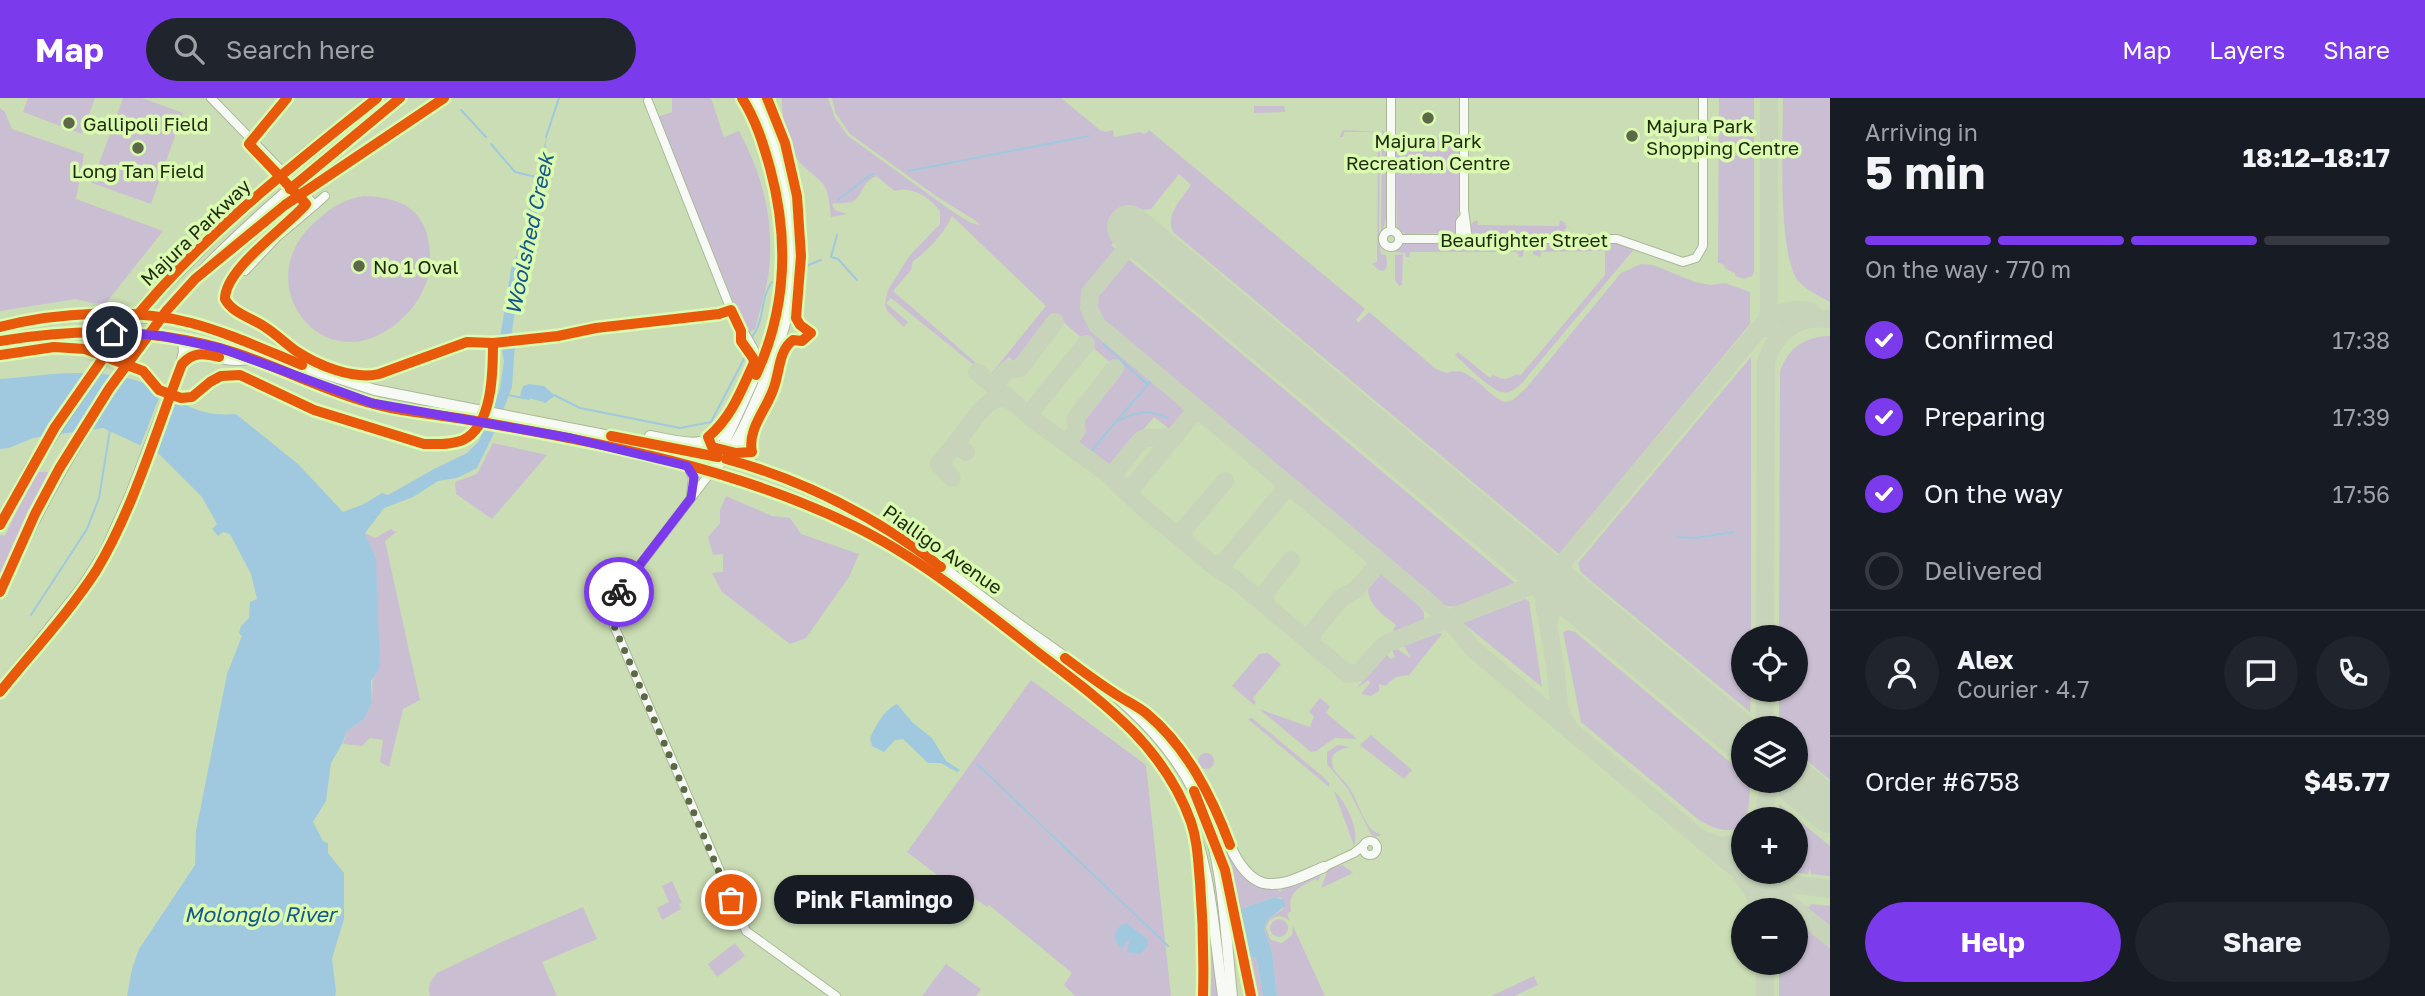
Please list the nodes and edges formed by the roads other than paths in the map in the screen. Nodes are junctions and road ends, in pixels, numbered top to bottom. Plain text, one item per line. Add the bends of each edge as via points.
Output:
1 (211, 98) edge
2 (377, 98) edge
3 (400, 98) edge
4 (444, 98) edge
5 (742, 98) edge
6 (757, 98) edge
7 (1391, 98) edge
8 (1464, 98) edge
9 (1703, 98) edge
10 (648, 101) dead end
11 (279, 168) dead end
12 (306, 196) dead end
13 (325, 196) dead end
14 (315, 205) junction
15 (1391, 231) junction
16 (1399, 239) junction
17 (1464, 239) junction
18 (244, 271) dead end
19 (201, 272) junction
20 (147, 311) junction
21 (0, 327) edge
22 (771, 336) junction
23 (0, 341) edge
24 (190, 341) junction
25 (749, 342) junction
26 (250, 358) junction
27 (182, 364) junction
28 (760, 367) junction
29 (462, 413) junction
30 (748, 418) junction
31 (734, 422) junction
32 (522, 423) junction
33 (560, 425) junction
34 (722, 458) junction
35 (687, 466) junction
36 (755, 467) junction
37 (711, 472) junction
38 (691, 498) junction
39 (0, 525) edge
40 (0, 592) edge
41 (0, 692) edge
42 (1113, 692) junction
43 (1213, 839) junction
44 (1363, 846) dead end
45 (1199, 850) junction
46 (1324, 867) joint
47 (836, 996) edge
48 (1203, 996) edge
49 (1223, 996) edge
50 (1232, 996) edge
51 (1251, 996) edge

1 - 11 street
2 - 20 highway, Majura Parkway via 232,217
3 - 19 highway, Majura Parkway via 270,205
4 - 19 highway via 285,205
5 - 22 main road via 764,146 783,233 781,288
6 - 30 main road via 770,125 790,204 794,274 782,337
7 - 15 street
8 - 17 street
9 - 17 street, Beaufighter Street via 1703,246 1692,260 1680,262 1617,239
10 - 25 street via 731,310
12 - 14 street
13 - 14 street
14 - 18 street
15 - 16 street
15 - 16 street via 1384,235 1384,243 1393,246
16 - 17 street, Beaufighter Street
19 - 40 highway, Majura Parkway, bridge via 109,389 59,469
20 - 21 main road, Pialligo Avenue via 62,316
20 - 24 main road
20 - 29 main road, Pialligo Avenue via 233,337 351,383
20 - 39 highway, Majura Parkway, bridge via 99,363 55,427
22 - 25 street via 764,342
22 - 28 main road
23 - 24 main road via 92,332
24 - 26 main road, Pialligo Avenue
24 - 27 highway
25 - 28 street
26 - 27 highway via 201,353
26 - 29 main road, Pialligo Avenue via 372,403
27 - 41 highway via 117,532 96,570
28 - 31 main road
29 - 32 main road, Pialligo Avenue
30 - 34 main road
30 - 36 main road via 744,452
31 - 33 main road via 710,441 695,444
31 - 34 main road
32 - 33 main road, Pialligo Avenue
32 - 35 main road, Pialligo Avenue
33 - 34 main road, Pialligo Avenue
34 - 36 main road, Pialligo Avenue
34 - 37 main road
35 - 37 main road, Pialligo Avenue
35 - 38 street via 694,477
36 - 42 main road, Pialligo Avenue via 833,499 892,532
37 - 38 street
37 - 45 main road, Pialligo Avenue via 788,497 880,540 954,588 1074,680 1128,724 1157,758 1186,808
38 - 47 street via 617,595 612,621 746,931
42 - 43 main road, Pialligo Avenue via 1174,756 1200,803
42 - 46 main road via 1149,716 1188,761 1215,807 1238,862 1250,876 1277,884
43 - 50 main road, Pialligo Avenue
43 - 51 main road via 1234,904
44 - 46 street
45 - 48 main road
45 - 49 main road, Pialligo Avenue via 1210,895

